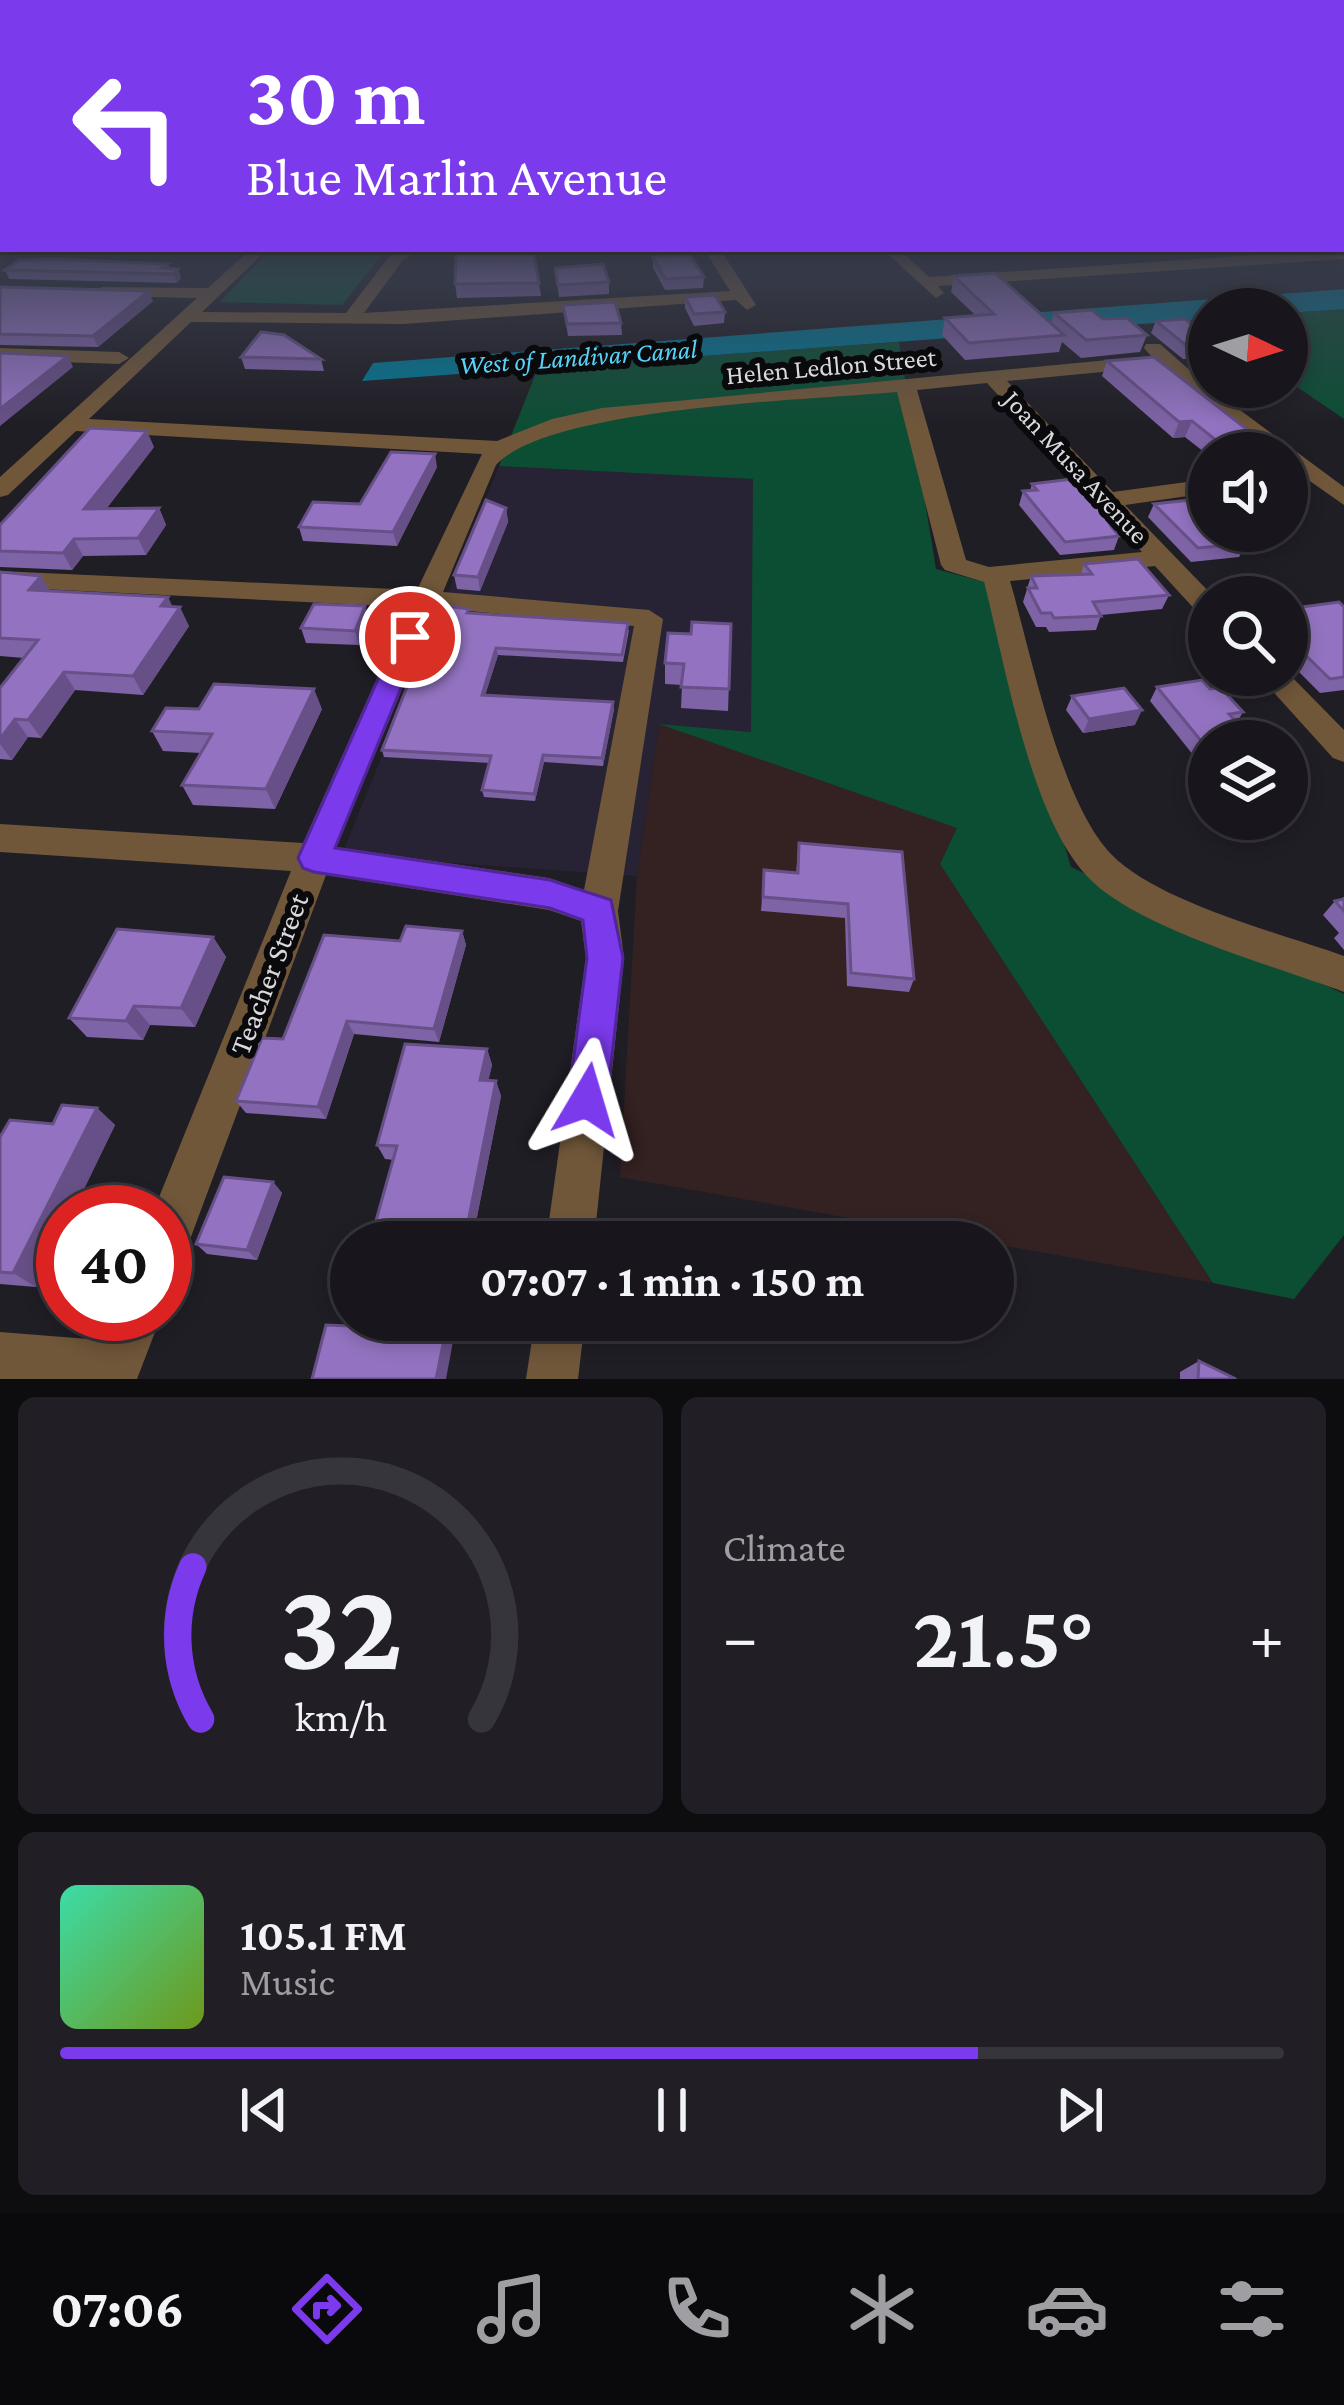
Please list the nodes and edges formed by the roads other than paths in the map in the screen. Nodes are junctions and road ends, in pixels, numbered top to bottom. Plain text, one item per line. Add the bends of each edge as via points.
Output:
1 (201, 296) edge
2 (203, 296) edge
3 (368, 296) edge
4 (741, 296) edge
5 (190, 317) junction
6 (350, 320) junction
7 (1134, 333) edge
8 (0, 354) edge
9 (119, 358) junction
10 (1169, 360) junction
11 (993, 378) junction
12 (906, 386) junction
13 (73, 424) junction
14 (1260, 432) edge
15 (500, 448) junction
16 (36, 457) junction
17 (3, 458) edge
18 (1308, 479) edge
19 (1188, 489) edge
20 (0, 490) edge
21 (1344, 498) edge
22 (1108, 500) junction
23 (1162, 558) junction
24 (995, 574) junction
25 (0, 579) edge
26 (1188, 586) edge
27 (426, 598) junction
28 (1293, 696) edge
29 (1344, 749) edge
30 (0, 838) edge
31 (314, 858) junction
32 (599, 911) junction
33 (1344, 974) edge
34 (187, 1185) edge
35 (573, 1221) edge
36 (126, 1341) edge
37 (558, 1341) edge
38 (0, 1358) edge
39 (114, 1373) edge
40 (553, 1379) edge

1 - 9 street
2 - 5 street
3 - 6 street
4 - 6 street
5 - 6 street
5 - 13 street
7 - 10 street
8 - 9 street
9 - 17 street
10 - 11 street, Helen Ledlon Street
10 - 14 street
11 - 12 street, Helen Ledlon Street
11 - 22 street, Joan Musa Avenue
12 - 15 street, Helen Ledlon Street via 602,414
12 - 24 street via 954,565
13 - 15 street, Helen Ledlon Street
13 - 16 street
15 - 27 street, Teacher Street
16 - 17 street
16 - 20 street
18 - 21 street
19 - 22 street
22 - 23 street, Joan Musa Avenue
23 - 24 street
23 - 26 street, Joan Musa Avenue
24 - 33 street via 1070,826 1096,864 1143,895
25 - 27 street
27 - 31 street, Teacher Street
27 - 32 street via 649,619
28 - 29 street
30 - 31 street
31 - 32 street via 550,894
31 - 34 street, Teacher Street
32 - 35 street via 605,958
36 - 39 street
37 - 40 street
38 - 39 street

